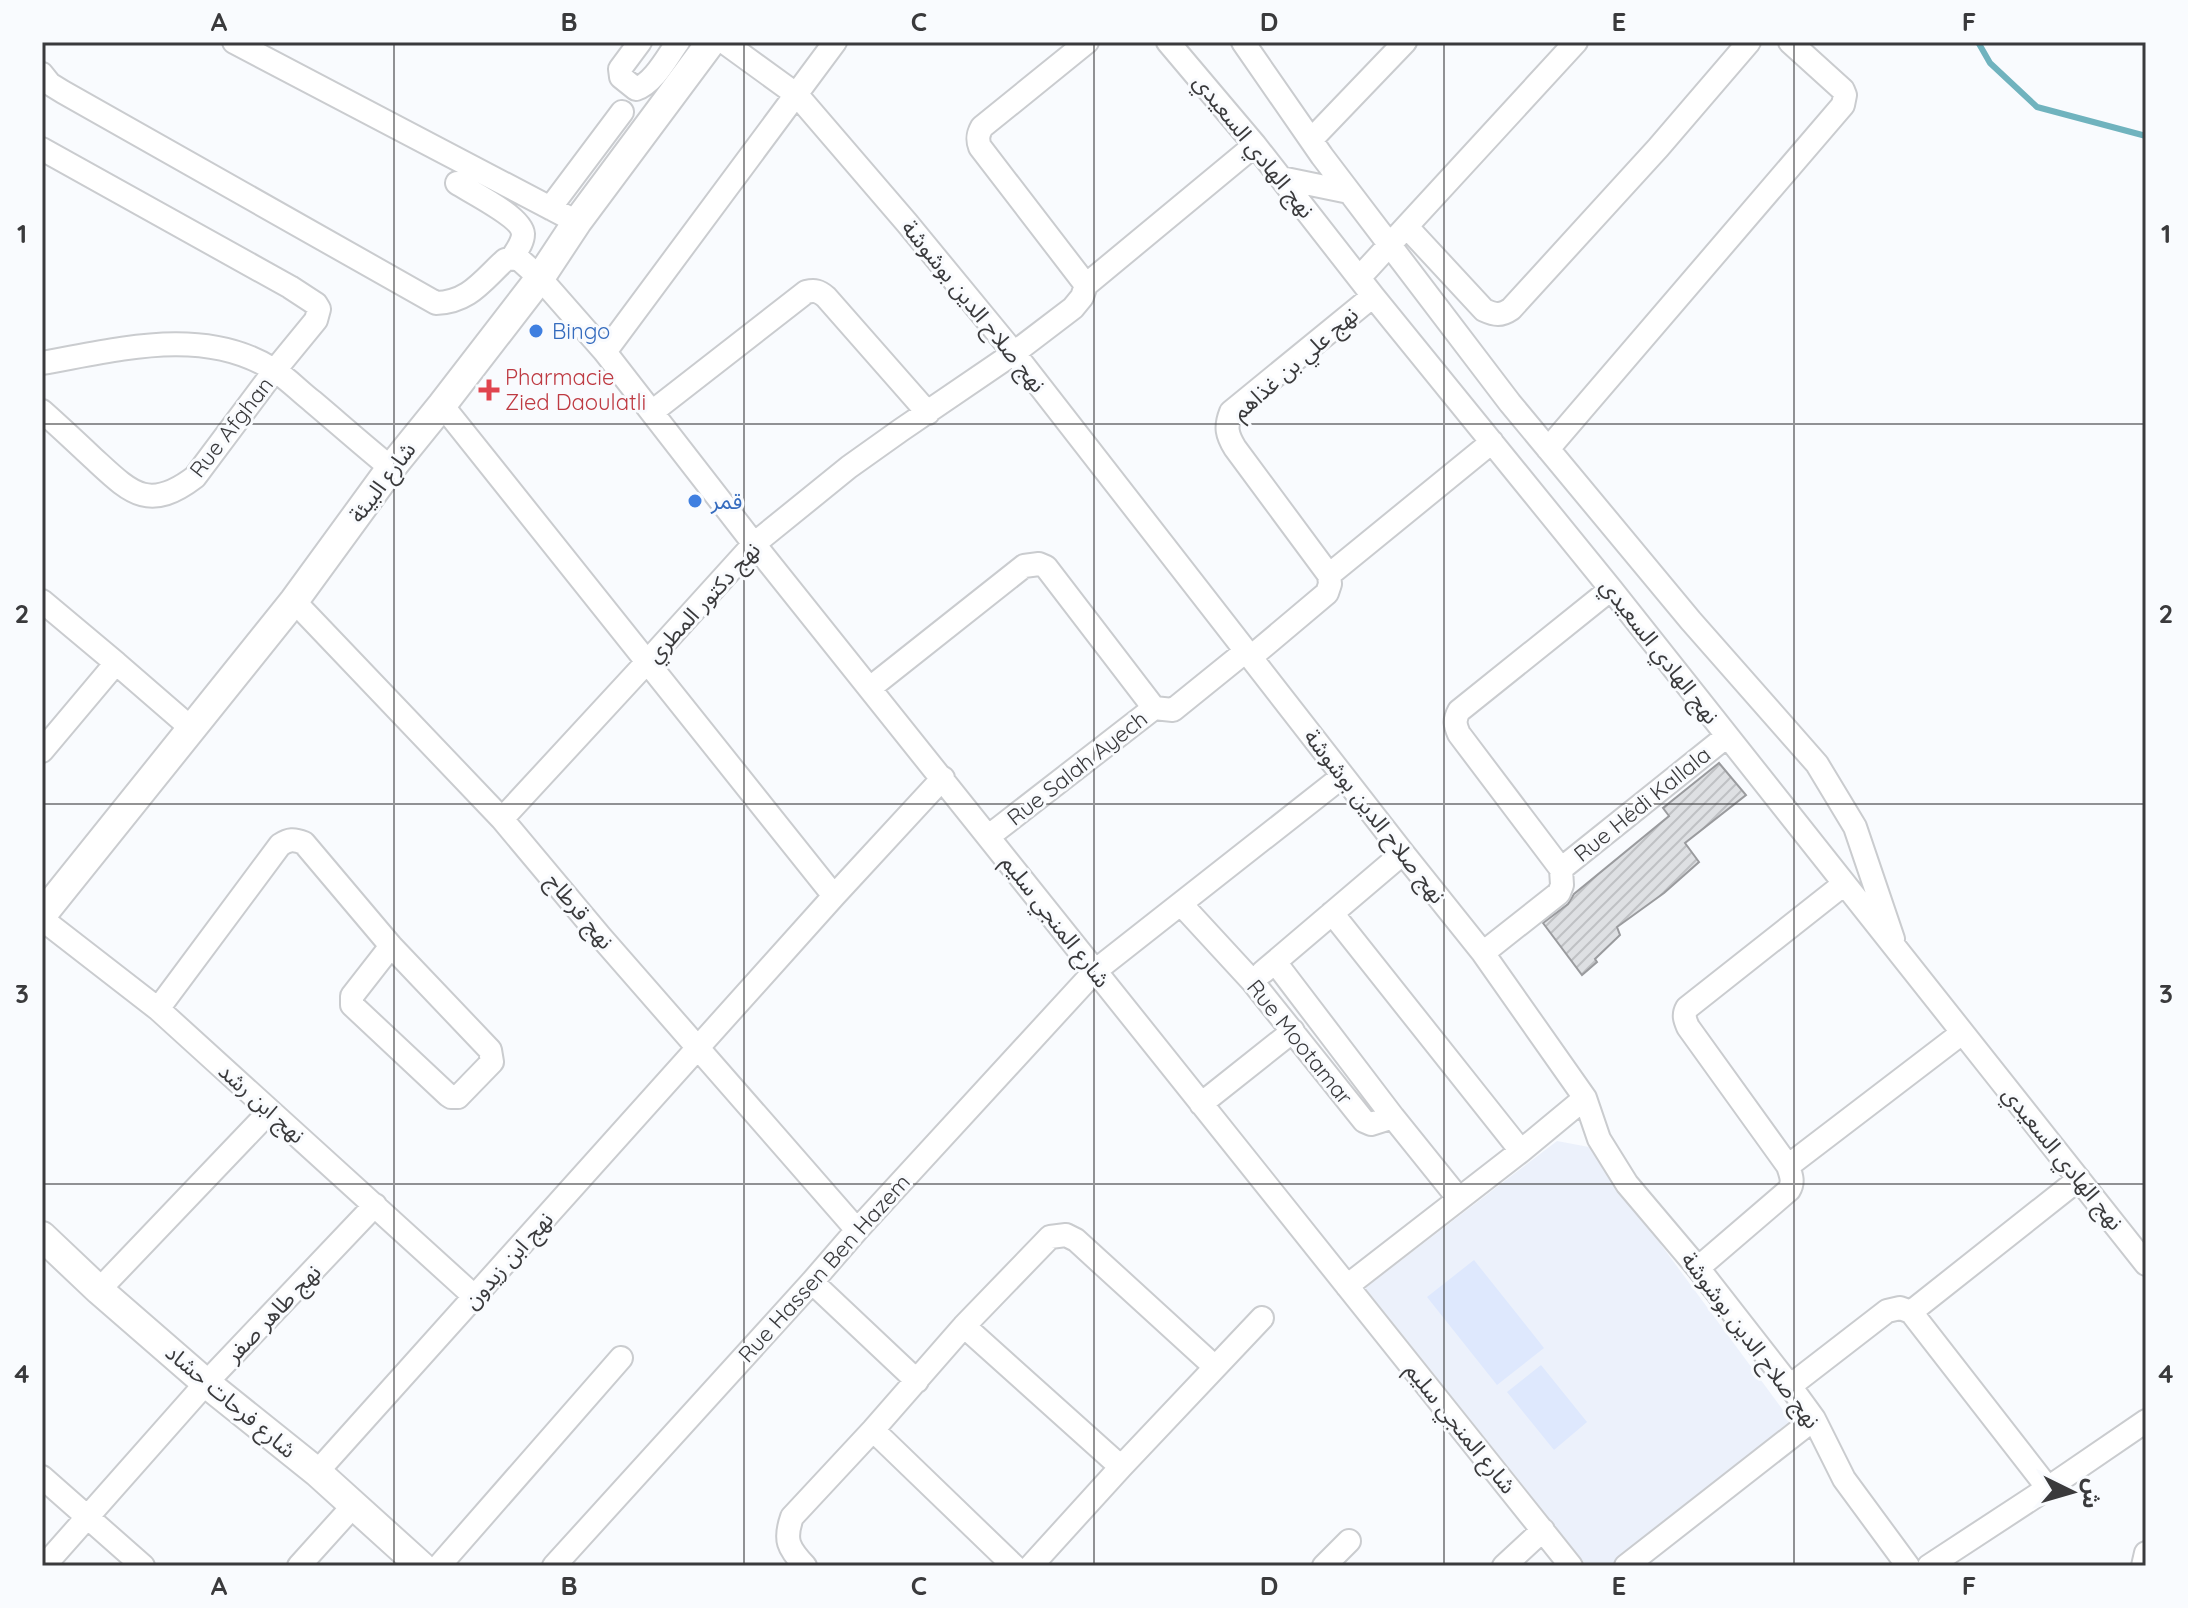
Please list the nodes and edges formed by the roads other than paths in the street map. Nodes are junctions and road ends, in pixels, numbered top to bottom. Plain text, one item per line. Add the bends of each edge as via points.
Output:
1 (234, 42) edge
2 (640, 42) edge
3 (678, 42) edge
4 (711, 42) edge
5 (724, 42) edge
6 (835, 42) edge
7 (1087, 42) edge
8 (1168, 42) edge
9 (1243, 42) edge
10 (1405, 42) edge
11 (1576, 42) edge
12 (1749, 42) edge
13 (1790, 42) edge
14 (42, 74) edge
15 (797, 95) junction
16 (622, 112) dead end
17 (1311, 140) junction
18 (1255, 145) junction
19 (42, 149) edge
20 (1281, 178) junction
21 (457, 183) dead end
22 (1349, 192) junction
23 (550, 208) junction
24 (577, 222) junction
25 (1407, 227) junction
26 (1390, 245) junction
27 (512, 258) junction
28 (540, 278) junction
29 (1086, 285) junction
30 (1366, 287) junction
31 (605, 352) junction
32 (1014, 353) junction
33 (42, 363) edge
34 (275, 370) junction
35 (442, 405) junction
36 (42, 411) edge
37 (652, 412) junction
38 (928, 413) junction
39 (1492, 442) junction
40 (1548, 449) junction
41 (391, 468) junction
42 (754, 544) junction
43 (1329, 575) junction
44 (1611, 589) junction
45 (42, 601) edge
46 (294, 601) junction
47 (1248, 654) junction
48 (647, 662) junction
49 (116, 663) junction
50 (870, 688) junction
51 (1154, 708) junction
52 (191, 728) junction
53 (1727, 736) junction
54 (42, 751) edge
55 (1343, 776) junction
56 (943, 778) junction
57 (502, 819) junction
58 (989, 836) junction
59 (1403, 853) junction
60 (1561, 869) junction
61 (1844, 884) junction
62 (834, 896) junction
63 (1181, 904) junction
64 (1332, 913) junction
65 (42, 917) edge
66 (391, 946) junction
67 (1897, 951) junction
68 (1483, 953) junction
69 (1275, 962) junction
70 (1095, 971) junction
71 (1252, 981) junction
72 (158, 1009) junction
73 (1293, 1031) junction
74 (1962, 1033) junction
75 (698, 1048) junction
76 (1585, 1098) junction
77 (1201, 1104) junction
78 (270, 1111) junction
79 (1393, 1117) junction
80 (1521, 1151) junction
81 (1788, 1166) junction
82 (2079, 1179) junction
83 (1459, 1199) junction
84 (375, 1205) junction
85 (857, 1230) junction
86 (45, 1245) edge
87 (2146, 1264) edge
88 (1698, 1268) junction
89 (812, 1282) junction
90 (1347, 1286) junction
91 (99, 1290) junction
92 (475, 1297) junction
93 (1911, 1312) junction
94 (1262, 1318) dead end
95 (964, 1326) junction
96 (621, 1358) dead end
97 (1215, 1367) junction
98 (917, 1381) junction
99 (206, 1383) junction
100 (1790, 1386) junction
101 (1814, 1419) junction
102 (2146, 1421) edge
103 (873, 1430) junction
104 (1121, 1467) junction
105 (317, 1472) junction
106 (42, 1477) edge
107 (2048, 1488) junction
108 (354, 1505) junction
109 (88, 1517) junction
110 (1543, 1530) junction
111 (1349, 1541) dead end
112 (2146, 1553) edge
113 (44, 1566) edge
114 (143, 1566) edge
115 (299, 1566) edge
116 (421, 1566) edge
117 (439, 1566) edge
118 (554, 1566) edge
119 (805, 1566) edge
120 (1014, 1566) edge
121 (1031, 1566) edge
122 (1324, 1566) edge
123 (1504, 1566) edge
124 (1571, 1566) edge
125 (1626, 1566) edge
126 (1908, 1566) edge
127 (1929, 1566) edge
128 (2143, 1566) edge

1 - 23 street
2 - 3 street via 620,69 621,77 636,89 650,80
4 - 24 main road, شارع البيئة
5 - 15 street, نهج صلاح الدين بوشوشة
6 - 15 street
7 - 29 street via 978,134 980,147
8 - 18 street, نهج الهادي السعيدي
9 - 17 street
10 - 17 street
11 - 25 street, نهج علي بن غذاهم
12 - 25 street via 1503,314 1484,310
13 - 40 street via 1843,90 1843,105
14 - 27 street via 63,92 436,303 464,297
15 - 31 street
15 - 32 street, نهج صلاح الدين بوشوشة
16 - 23 street
17 - 22 street
18 - 20 street, نهج الهادي السعيدي
18 - 29 street, نهج دكتور المطري
19 - 34 street, Rue Afghan via 316,304 316,320
20 - 22 street
20 - 30 street, نهج الهادي السعيدي
21 - 27 street via 515,219 523,233
22 - 26 street
23 - 24 street
24 - 28 main road, شارع البيئة
25 - 26 street, نهج علي بن غذاهم
26 - 30 street, نهج علي بن غذاهم
26 - 40 street
27 - 28 street, شارع المنجي سليم
28 - 31 street, شارع المنجي سليم
28 - 35 main road, شارع البيئة
29 - 32 street, نهج دكتور المطري via 1073,308
30 - 39 street, نهج الهادي السعيدي
30 - 43 street, نهج علي بن غذاهم via 1231,412 1227,424 1235,448
31 - 37 street, شارع المنجي سليم
32 - 38 street, نهج دكتور المطري
32 - 47 street, نهج صلاح الدين بوشوشة
33 - 34 street via 183,344 247,356
34 - 36 street, Rue Afghan via 195,477 165,495 127,489
34 - 41 street
35 - 41 main road, شارع البيئة
35 - 48 street
37 - 38 street via 814,290 826,297
37 - 42 street, شارع المنجي سليم
38 - 42 street, نهج دكتور المطري via 849,467
39 - 43 street
39 - 44 street, نهج الهادي السعيدي
40 - 67 street via 1817,764 1855,827
41 - 46 main road, شارع البيئة
42 - 48 street, نهج دكتور المطري
42 - 50 street, شارع المنجي سليم
43 - 47 street via 1327,593
44 - 53 street, نهج الهادي السعيدي
44 - 60 street, Rue Hédi Kallala via 1455,718 1459,734
45 - 49 street
46 - 52 main road, شارع البيئة
46 - 57 street, نهج قرطاج
47 - 51 street via 1173,710
47 - 55 street, نهج صلاح الدين بوشوشة
48 - 57 street, نهج دكتور المطري
48 - 62 street
49 - 52 street
49 - 54 street
50 - 51 street, Rue Salah Ayech via 1024,566 1039,564
50 - 56 street, شارع المنجي سليم
51 - 58 street, Rue Salah Ayech
52 - 65 main road, شارع البيئة
53 - 60 street, Rue Hédi Kallala
53 - 61 street, نهج الهادي السعيدي
55 - 59 street, نهج صلاح الدين بوشوشة
55 - 63 street, Rue Hassen Ben Hazem
56 - 58 street, شارع المنجي سليم
56 - 62 street, نهج ابن زيدون
57 - 75 street, نهج قرطاج
58 - 70 street, شارع المنجي سليم
59 - 64 street
59 - 68 street, نهج صلاح الدين بوشوشة
60 - 68 street via 1559,893
61 - 67 street, نهج الهادي السعيدي
61 - 81 street via 1685,1012 1688,1027
62 - 75 street, نهج ابن زيدون
63 - 70 street, Rue Hassen Ben Hazem
63 - 71 street, Rue Mootamar
64 - 69 street
64 - 80 street
65 - 72 street, نهج ابن رشد
66 - 66 street via 490,1050 492,1062 458,1097 448,1095 352,1005 352,996
66 - 72 street via 304,843 288,840
67 - 74 street, نهج الهادي السعيدي
68 - 76 street, نهج صلاح الدين بوشوشة
69 - 71 street
69 - 79 street, Rue Mootamar
70 - 77 street, شارع المنجي سليم
70 - 85 street, Rue Hassen Ben Hazem
71 - 73 street, Rue Mootamar
72 - 78 street, نهج ابن رشد
73 - 77 street
73 - 79 street, Rue Mootamar via 1364,1121
74 - 81 street
74 - 82 street, نهج الهادي السعيدي
75 - 85 street, نهج قرطاج
75 - 92 street, نهج ابن زيدون
76 - 80 street
76 - 88 street, نهج صلاح الدين بوشوشة via 1599,1139 1627,1184
77 - 90 street, شارع المنجي سليم
78 - 84 street, نهج ابن رشد
78 - 91 street
79 - 83 street
80 - 83 street
81 - 88 street via 1789,1190
82 - 87 street, نهج الهادي السعيدي
82 - 93 street
83 - 90 street
84 - 92 street, نهج ابن رشد
84 - 99 street, نهج طاهر صفر
85 - 89 street, Rue Hassen Ben Hazem
86 - 91 main road, شارع فرحات حشاد
88 - 100 street, نهج صلاح الدين بوشوشة
89 - 98 street
89 - 118 street, Rue Hassen Ben Hazem
90 - 110 street, شارع المنجي سليم
91 - 99 main road, شارع فرحات حشاد
92 - 105 street, نهج ابن زيدون
93 - 100 street via 1887,1311
93 - 107 street
94 - 97 street
95 - 97 street via 1050,1237 1066,1235
95 - 98 street
95 - 104 street
96 - 117 street
97 - 104 street
98 - 103 street
99 - 105 main road, شارع فرحات حشاد
99 - 109 street, نهج طاهر صفر
100 - 101 street, نهج صلاح الدين بوشوشة
101 - 125 street
101 - 126 street, نهج صلاح الدين بوشوشة via 1844,1479
102 - 107 street
103 - 119 street via 792,1517 789,1545
103 - 120 street
104 - 121 street
105 - 108 main road, شارع فرحات حشاد
106 - 109 street
107 - 127 street
108 - 115 street
108 - 116 main road, شارع فرحات حشاد
109 - 113 street, نهج طاهر صفر
109 - 114 street
110 - 123 street
110 - 124 street, شارع المنجي سليم
111 - 122 street
112 - 128 street

